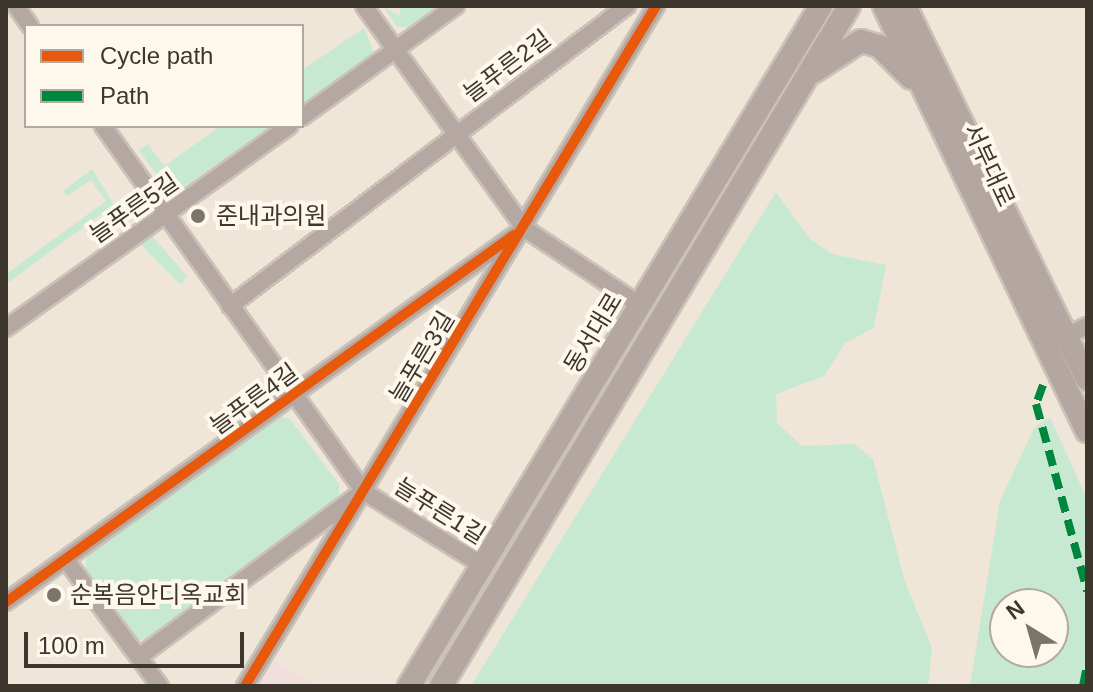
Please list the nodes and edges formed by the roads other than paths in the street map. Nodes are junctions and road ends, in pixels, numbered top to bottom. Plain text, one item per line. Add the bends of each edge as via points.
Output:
1 (16, 6) edge
2 (364, 6) edge
3 (456, 6) edge
4 (627, 6) edge
5 (656, 6) edge
6 (821, 6) edge
7 (849, 6) edge
8 (884, 6) edge
9 (905, 6) edge
10 (29, 24) edge
11 (394, 50) junction
12 (808, 74) junction
13 (934, 110) junction
14 (304, 116) edge
15 (104, 128) edge
16 (286, 128) edge
17 (455, 135) junction
18 (165, 215) junction
19 (524, 228) junction
20 (640, 305) junction
21 (230, 306) junction
22 (1087, 326) edge
23 (6, 328) edge
24 (1056, 341) junction
25 (1087, 379) edge
26 (295, 394) junction
27 (1087, 431) edge
28 (363, 491) junction
29 (66, 560) junction
30 (482, 565) junction
31 (6, 602) edge
32 (139, 657) junction
33 (160, 686) edge
34 (245, 686) edge
35 (409, 686) edge
36 (441, 686) edge

1 - 10 street
2 - 11 street, 늘푸른2길
3 - 11 street
4 - 17 street, 늘푸른2길
5 - 19 street, 늘푸른3길
6 - 20 main road, 동서대로
7 - 12 main road
8 - 13 main road, 서부대로
9 - 24 main road, 서부대로
11 - 14 street
11 - 17 street, 늘푸른2길
12 - 13 main road via 861,41 879,46
12 - 36 main road
13 - 24 main road, 서부대로
15 - 18 street, 늘푸른1길
16 - 18 street, 늘푸른5길
17 - 19 street, 늘푸른2길
17 - 21 street
18 - 21 street, 늘푸른1길
18 - 23 street, 늘푸른5길
19 - 20 street, 늘푸른2길
19 - 26 street, 늘푸른4길
19 - 28 street, 늘푸른3길
20 - 30 main road, 동서대로
21 - 26 street, 늘푸른1길
22 - 24 street
24 - 25 main road, 서부대로
24 - 27 main road, 서부대로
26 - 28 street, 늘푸른1길
26 - 29 street, 늘푸른4길
28 - 30 street, 늘푸른1길
28 - 32 street, 늘푸른3길
28 - 34 street, 늘푸른3길
29 - 31 street, 늘푸른4길
29 - 32 street
30 - 35 main road, 동서대로
32 - 33 street

